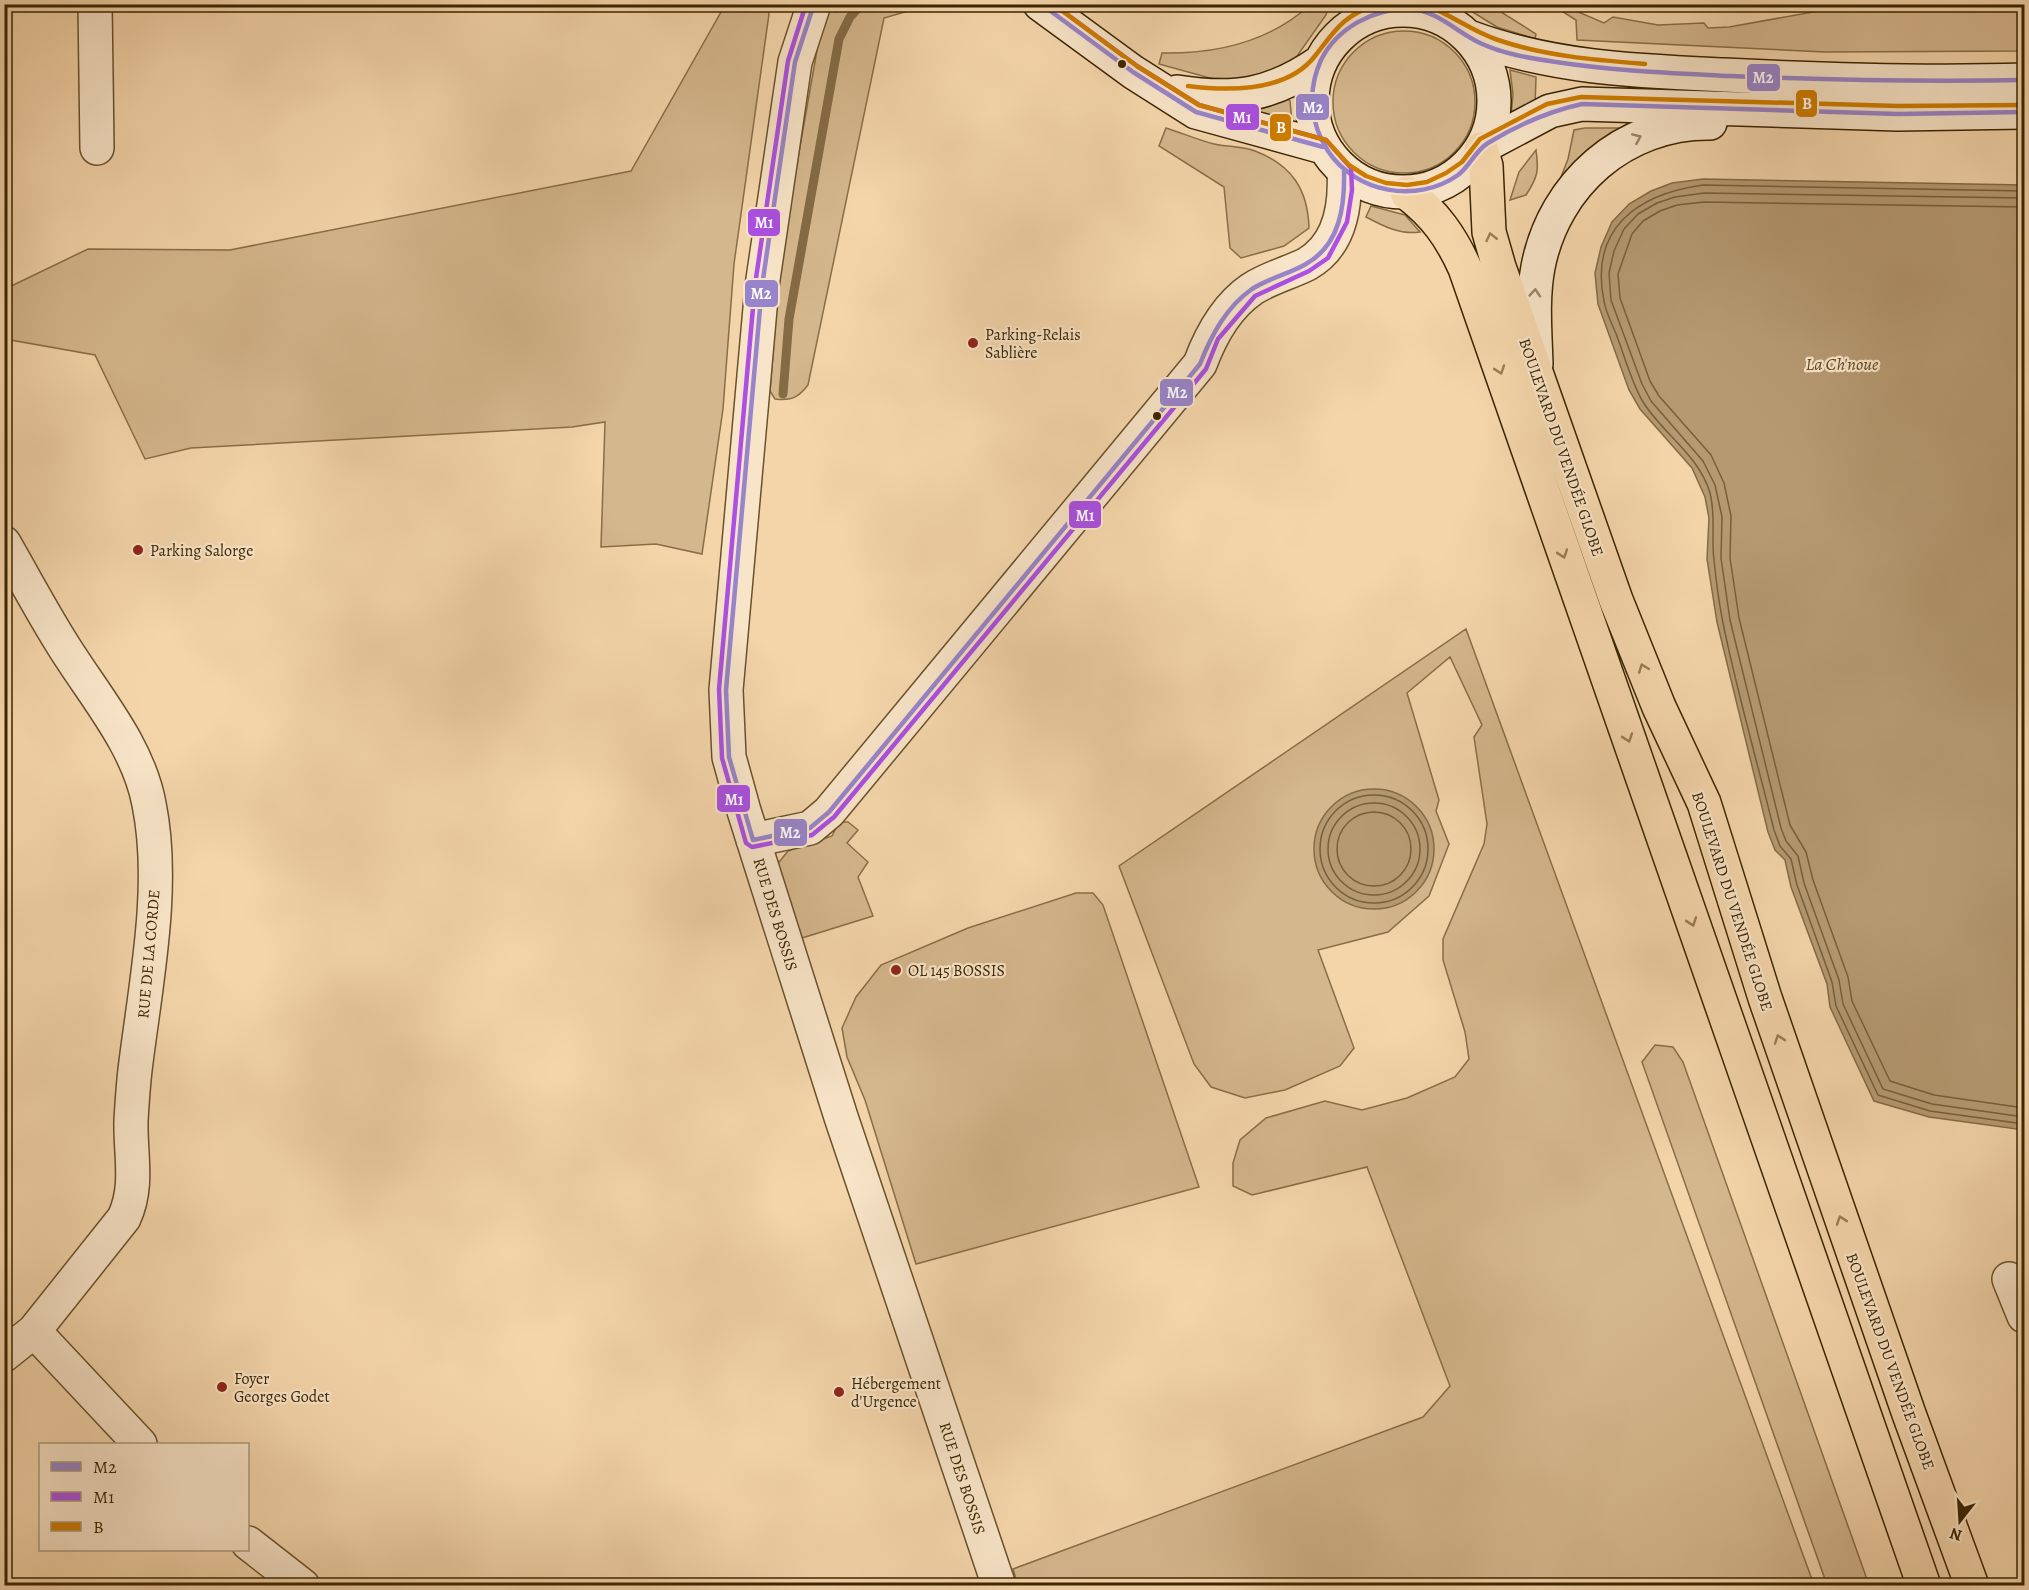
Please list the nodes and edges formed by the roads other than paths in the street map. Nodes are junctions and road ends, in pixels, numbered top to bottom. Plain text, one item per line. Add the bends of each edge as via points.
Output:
1 (95, 4) edge
2 (814, 4) edge
3 (1040, 4) edge
4 (1430, 9) edge
5 (1350, 16) edge
6 (1469, 37) junction
7 (1320, 62) junction
8 (2025, 80) edge
9 (1161, 89) junction
10 (1784, 110) junction
11 (2025, 112) edge
12 (1483, 147) junction
13 (97, 148) dead end
14 (1334, 159) junction
15 (1407, 193) junction
16 (1536, 372) junction
17 (4, 543) edge
18 (753, 840) junction
19 (2009, 1279) dead end
20 (2025, 1316) edge
21 (34, 1332) junction
22 (4, 1355) edge
23 (139, 1443) edge
24 (249, 1544) edge
25 (303, 1586) edge
26 (999, 1586) edge
27 (1924, 1586) edge
28 (1972, 1586) edge

1 - 13 street
2 - 18 street, RUE DES BOSSIS via 795,62 762,286 726,690 729,757
3 - 9 street
4 - 5 street
4 - 6 street
5 - 7 street
6 - 8 street via 1549,61 1636,70 1898,81
6 - 12 street via 1492,77 1494,112
7 - 9 street via 1298,78 1256,94 1213,96
7 - 14 street via 1311,105 1315,126
9 - 14 street via 1196,112
10 - 11 street via 1898,114
10 - 12 street via 1582,104 1550,111
16 -> 10 street via 1535,294 1542,249 1556,213 1584,176 1619,146 1660,130 1695,123 1754,124
12 - 15 street via 1450,180
16 -> 12 main road, BOULEVARD DU VENDÉE GLOBE via 1490,239
14 - 15 street via 1363,183
14 - 18 street via 1345,190 1340,220 1322,254 1250,290 1211,335 1200,364 829,812 810,828
15 -> 27 main road, BOULEVARD DU VENDÉE GLOBE via 1447,231 1465,268
28 -> 16 main road, BOULEVARD DU VENDÉE GLOBE via 1765,998 1704,803 1659,707 1616,600
17 - 21 street, RUE DE LA CORDE via 137,767 149,803 155,854 147,983 131,1121 132,1200 124,1218
18 - 26 street, RUE DES BOSSIS via 837,1106
19 - 20 street
21 - 22 street, RUE DE LA CORDE
21 - 23 street
24 - 25 street

